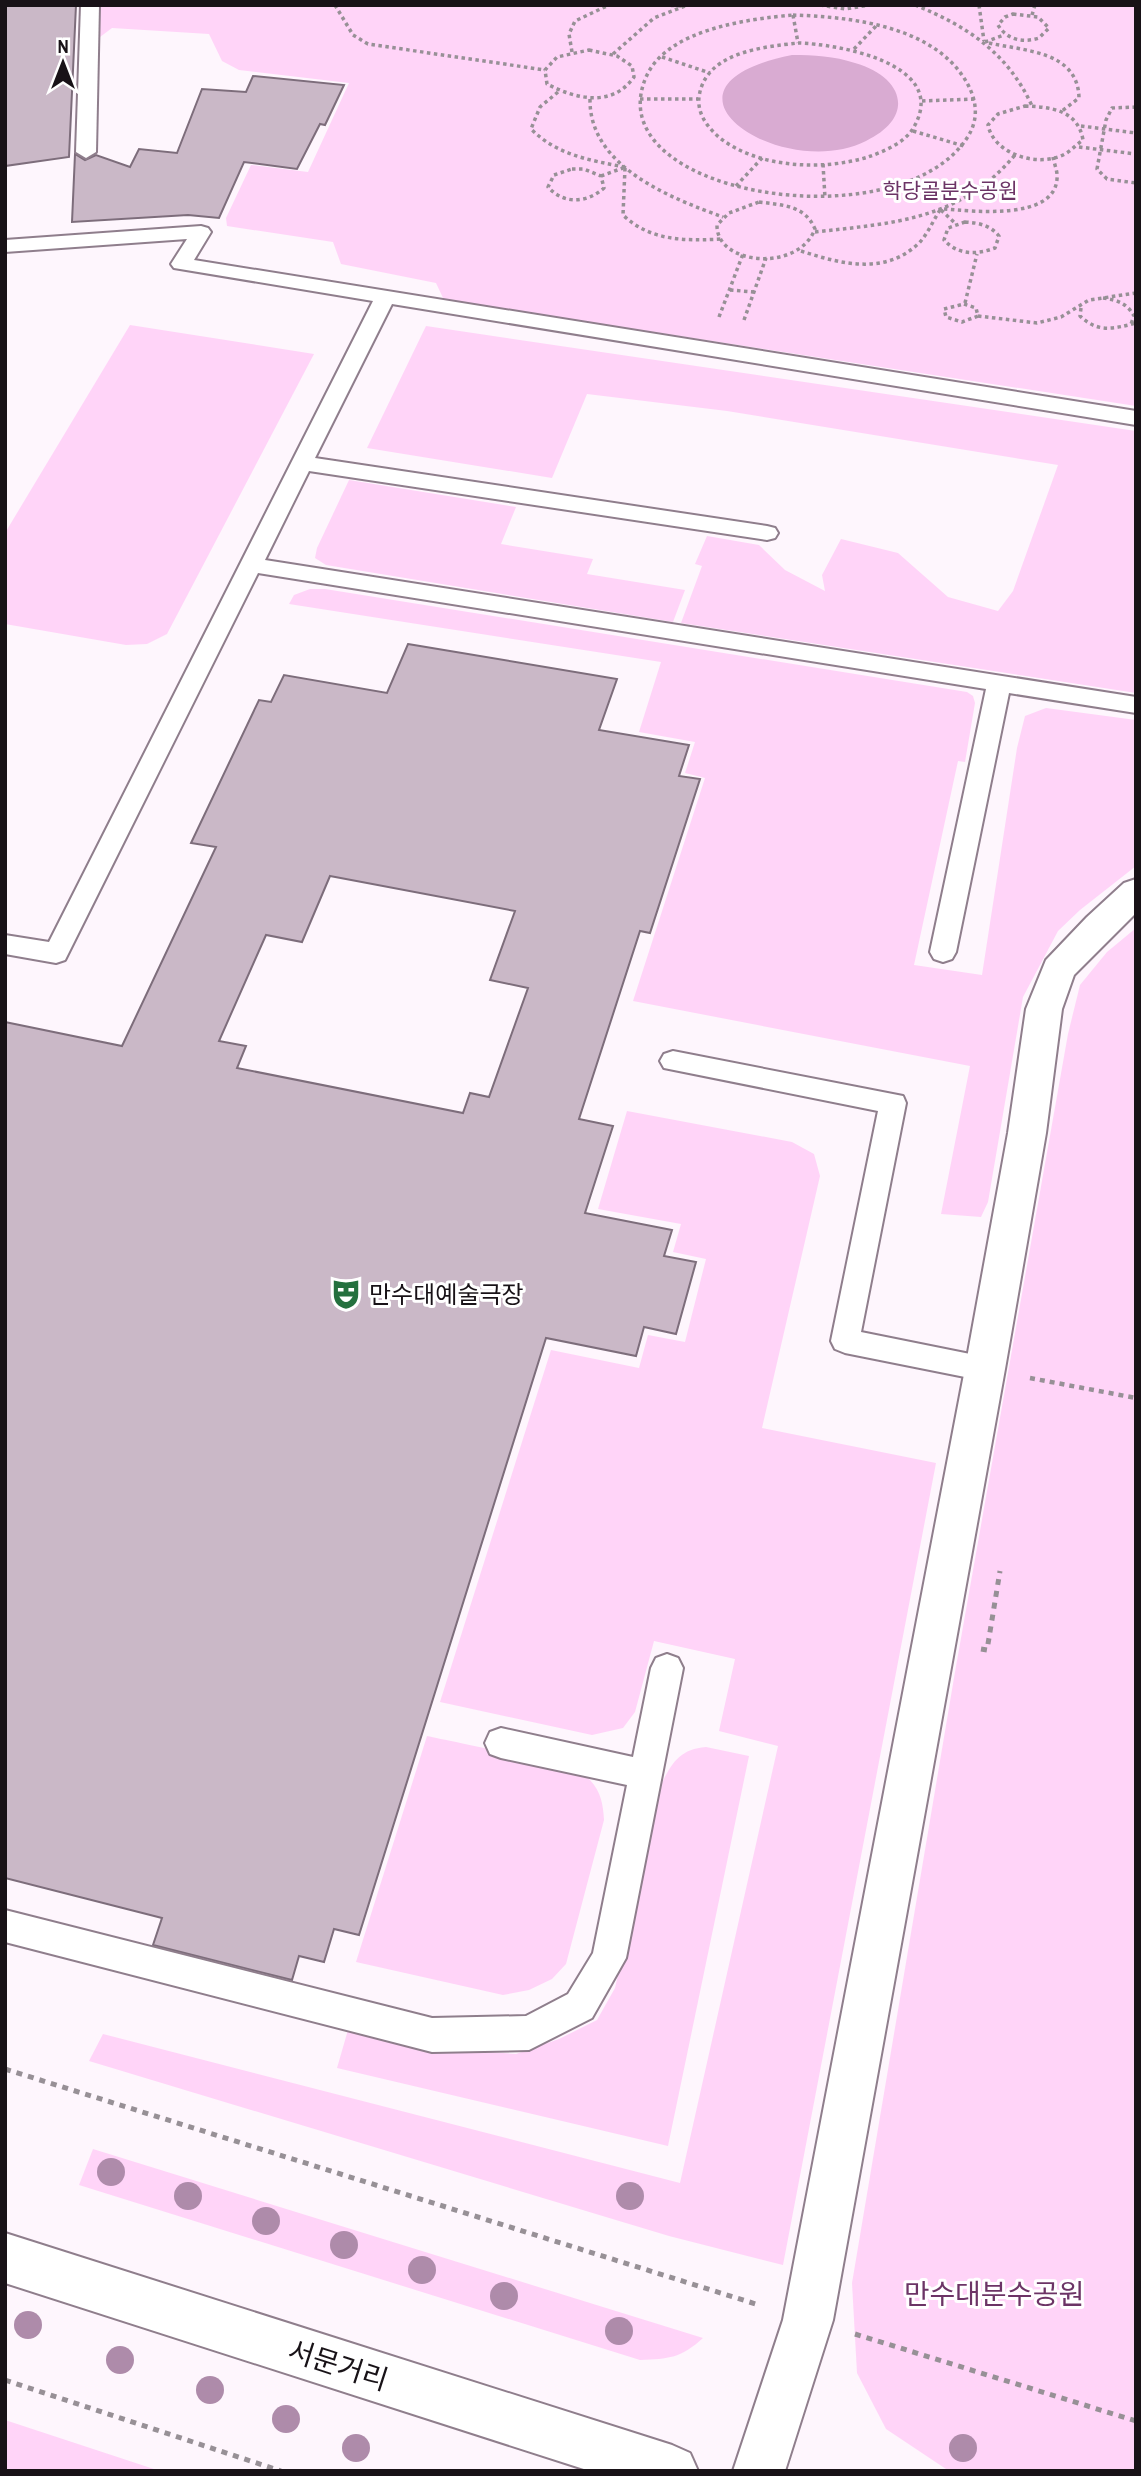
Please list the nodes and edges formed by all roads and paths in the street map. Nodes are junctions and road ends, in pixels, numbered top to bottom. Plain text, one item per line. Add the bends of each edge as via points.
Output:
1 (90, 5) edge
2 (335, 5) edge
3 (610, 5) edge
4 (664, 5) edge
5 (687, 5) edge
6 (820, 5) edge
7 (870, 5) edge
8 (915, 5) edge
9 (979, 5) edge
10 (1035, 5) edge
11 (837, 9) junction
12 (793, 15) junction
13 (1032, 15) junction
14 (836, 17) junction
15 (877, 25) junction
16 (1004, 34) junction
17 (985, 42) junction
18 (798, 43) junction
19 (854, 49) junction
20 (572, 52) junction
21 (613, 54) junction
22 (662, 57) junction
23 (545, 70) junction
24 (710, 73) junction
25 (558, 92) junction
26 (590, 99) junction
27 (640, 99) junction
28 (698, 99) junction
29 (976, 99) junction
30 (922, 101) junction
31 (1032, 106) junction
32 (1136, 107) edge
33 (1062, 111) junction
34 (1080, 126) junction
35 (1105, 129) junction
36 (913, 131) junction
37 (1136, 133) edge
38 (964, 146) junction
39 (1078, 146) junction
40 (1101, 150) junction
41 (86, 152) dead end
42 (1136, 154) edge
43 (1015, 155) junction
44 (763, 157) junction
45 (1053, 157) junction
46 (822, 164) junction
47 (625, 167) junction
48 (601, 176) junction
49 (1136, 183) edge
50 (736, 186) junction
51 (779, 195) junction
52 (825, 198) junction
53 (778, 203) junction
54 (940, 209) junction
55 (723, 217) junction
56 (956, 224) junction
57 (816, 232) junction
58 (721, 239) junction
59 (5, 246) edge
60 (801, 251) junction
61 (743, 254) junction
62 (977, 254) junction
63 (766, 258) junction
64 (730, 290) junction
65 (754, 292) junction
66 (1136, 293) edge
67 (385, 298) junction
68 (1089, 300) junction
69 (965, 303) junction
70 (1081, 307) junction
71 (978, 316) junction
72 (1133, 324) edge
73 (706, 350) junction
74 (730, 354) junction
75 (1136, 418) edge
76 (302, 463) junction
77 (767, 533) dead end
78 (251, 565) junction
79 (999, 683) junction
80 (1136, 705) edge
81 (1136, 892) edge
82 (5, 944) edge
83 (943, 952) dead end
84 (673, 1061) dead end
85 (985, 1369) junction
86 (1136, 1398) edge
87 (667, 1668) dead end
88 (501, 1743) dead end
89 (644, 1774) junction
90 (5, 1926) edge
91 (5, 2069) edge
92 (5, 2258) edge
93 (808, 2320) junction
94 (5, 2380) edge
95 (1136, 2421) edge
96 (281, 2471) edge
97 (672, 2471) edge
98 (759, 2471) edge

1 - 41 lane
2 - 23 path via 353,35 368,44
3 - 20 path via 575,21 569,34
4 - 5 path
5 - 21 path via 654,18
6 - 11 path
7 - 11 path
8 - 17 path
9 - 17 path
10 - 13 path
11 - 14 path
12 - 14 path
12 - 18 path
12 - 22 path via 748,19 708,30
13 - 16 path via 1005,17 998,25
13 - 16 path via 1049,28 1041,37 1023,40
14 - 15 path
15 - 19 path
15 - 29 path via 943,55 965,76
16 - 17 path
17 - 31 path via 1012,67
17 - 33 path via 1068,65 1079,83 1079,98
18 - 19 path
18 - 24 path via 732,57
19 - 30 path via 900,70
20 - 21 path
20 - 23 path via 557,57
21 - 26 path via 632,65 632,84 623,92
22 - 24 path
22 - 27 path via 646,77
23 - 25 path via 547,84
24 - 28 path
25 - 26 path
25 - 47 path via 534,114 531,129 543,143 571,155
26 - 47 path via 595,126 606,147
27 - 28 path
27 - 50 path via 644,122 659,144 692,168
28 - 44 path via 699,110 715,133
29 - 30 path
29 - 38 path via 976,123
30 - 36 path
31 - 33 path
31 - 43 path via 1007,108 987,124 994,144
32 - 35 path via 1112,108
33 - 34 path
34 - 35 path
34 - 39 path via 1083,140
35 - 37 path
35 - 40 path
36 - 38 path
36 - 46 path via 877,154
38 - 52 path via 942,166 909,183
39 - 40 path
39 - 45 path
40 - 42 path
40 - 49 path via 1097,169 1101,176
43 - 45 path
43 - 54 path via 1002,174 981,191
44 - 46 path
44 - 50 path
45 - 54 path via 1059,187 1047,201 1002,211
46 - 52 path
47 - 48 path
47 - 55 path via 650,186
47 - 58 path via 623,215 632,226 669,239
48 - 48 path via 584,169 562,171 548,187 559,197 591,198 604,188
50 - 51 path
51 - 52 path
51 - 53 path
53 - 55 path via 741,205
53 - 57 path via 809,216
54 - 56 path
54 - 57 path via 901,221
54 - 60 path via 921,241 897,261 848,264
55 - 58 path via 718,222
56 - 62 path via 948,228 944,240 956,250
56 - 62 path via 987,225 999,236 995,248
57 - 60 path via 816,238
58 - 61 path
59 - 67 lane via 201,232 181,264
60 - 63 path
61 - 63 path
61 - 64 path
62 - 69 path
63 - 65 path
64 - 65 path
64 - 73 path
65 - 74 path
66 - 68 path
67 - 73 lane
67 - 76 lane
68 - 70 path
68 - 72 path via 1118,300 1130,307
69 - 71 path via 976,308
69 - 71 path via 952,303 944,309 946,317 970,322
70 - 71 path via 1037,323
70 - 72 path via 1080,316 1088,325 1103,330
73 - 74 lane
74 - 75 lane
76 - 77 lane
76 - 78 lane
78 - 79 lane
78 - 82 lane via 56,953
79 - 80 lane
79 - 83 lane
81 - 85 street via 1059,969 1044,1009
84 - 85 lane via 893,1103 845,1341
85 - 86 path
85 - 93 street
87 - 89 lane
88 - 89 lane
89 - 90 lane via 609,1958 580,2006 529,2033 432,2035
91 - 93 path
92 - 97 street, 서문거리
93 - 95 path
93 - 98 street
94 - 96 path

